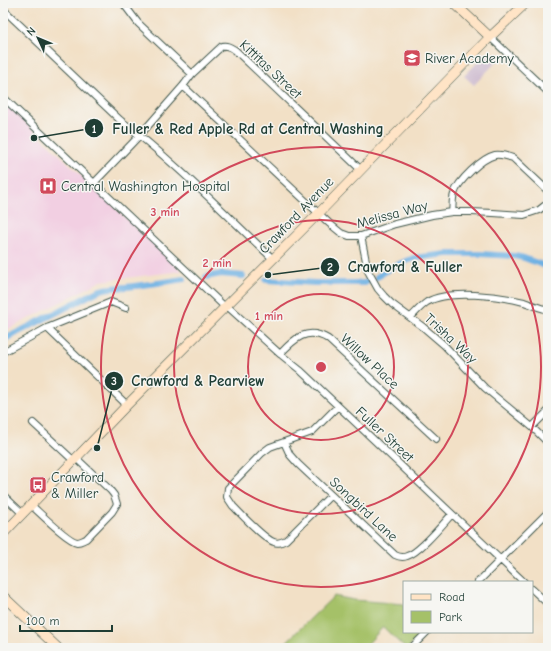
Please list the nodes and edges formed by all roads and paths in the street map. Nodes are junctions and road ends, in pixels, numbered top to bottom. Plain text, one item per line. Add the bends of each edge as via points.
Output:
1 (123, 3) edge
2 (454, 3) edge
3 (526, 3) edge
4 (3, 9) edge
5 (490, 37) junction
6 (192, 74) junction
7 (183, 86) junction
8 (548, 92) edge
9 (3, 97) edge
10 (140, 135) junction
11 (360, 169) junction
12 (94, 183) junction
13 (548, 191) edge
14 (548, 203) edge
15 (452, 212) junction
16 (318, 213) junction
17 (361, 236) junction
18 (273, 259) junction
19 (226, 306) junction
20 (126, 308) dead end
21 (548, 310) edge
22 (411, 317) junction
23 (47, 328) junction
24 (3, 352) edge
25 (280, 354) junction
26 (127, 405) junction
27 (338, 406) junction
28 (548, 411) edge
29 (33, 423) dead end
30 (532, 427) junction
31 (436, 439) dead end
32 (284, 442) junction
33 (548, 443) edge
34 (75, 460) junction
35 (3, 495) edge
36 (331, 495) junction
37 (31, 505) junction
38 (548, 512) edge
39 (23, 514) junction
40 (452, 514) junction
41 (3, 534) edge
42 (500, 560) junction
43 (479, 581) edge
44 (523, 581) edge
45 (533, 590) edge
46 (3, 596) edge
47 (548, 604) edge
48 (426, 633) edge
49 (58, 648) edge
50 (411, 648) edge

1 - 6 street via 138,23
2 - 5 street
3 - 5 street, Crawford Avenue
4 - 10 street via 120,120
5 - 8 street
5 - 11 street, Crawford Avenue
6 - 7 street
6 - 11 street, Kittitas Street via 222,46 234,50
7 - 10 street
7 - 16 street, Melissa Way
9 - 12 street, Fuller Street
10 - 12 street
10 - 18 street
11 - 16 street, Crawford Avenue
12 - 19 street, Fuller Street
13 - 15 street via 513,158 494,155 480,163 462,181 454,193
14 - 15 street, Melissa Way via 539,210 524,215
15 - 17 street, Melissa Way via 410,219
16 - 17 street, Melissa Way via 342,233
16 - 18 street, Crawford Avenue
17 - 22 street, Trisha Way via 368,271 378,289 392,304
18 - 19 street, Crawford Avenue
19 - 25 street, Fuller Street
19 - 26 street, Crawford Avenue
20 - 23 street via 112,302
21 - 22 street via 512,300 465,294 431,300
22 - 30 street, Trisha Way via 458,359 485,388
23 - 24 street
23 - 26 street
25 - 27 street, Fuller Street
25 - 31 street, Willow Place via 300,337 316,333 328,338
26 - 34 street, Crawford Avenue
27 - 32 street via 312,432
27 - 40 street, Fuller Street
28 - 30 street
29 - 34 street
30 - 33 street, Trisha Way
32 - 36 street, Songbird Lane via 293,459
32 - 36 street via 266,449 228,488 227,497 233,506 268,538 278,543 286,540
34 - 37 street, Crawford Avenue
34 - 37 street via 114,495 117,504 112,512 86,538 77,542 66,536
35 - 39 street
36 - 40 street, Songbird Lane via 399,557 406,557 415,552
37 - 39 street, Crawford Avenue
38 - 42 street
39 - 41 street, Crawford Avenue
40 - 42 street, Fuller Street
42 - 43 street
42 - 44 street, Fuller Street
45 - 47 street
46 - 49 street
48 - 50 street

